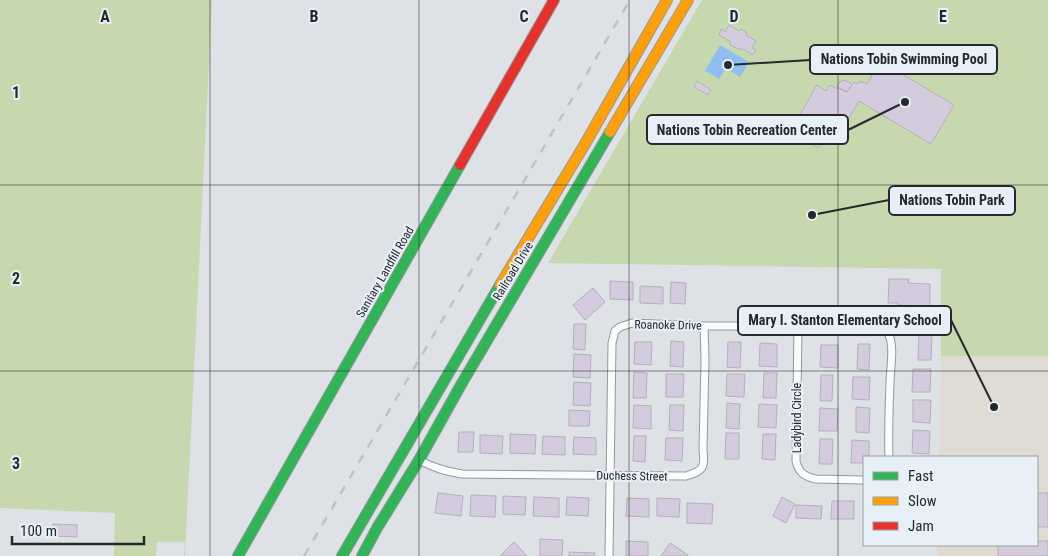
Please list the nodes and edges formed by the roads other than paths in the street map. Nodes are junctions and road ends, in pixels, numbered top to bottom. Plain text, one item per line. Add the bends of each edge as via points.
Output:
1 (554, 0) edge
2 (667, 0) edge
3 (688, 0) edge
4 (585, 144) junction
5 (598, 152) junction
6 (704, 326) junction
7 (798, 327) junction
8 (889, 456) edge
9 (419, 460) junction
10 (610, 475) junction
11 (863, 480) edge
12 (238, 556) edge
13 (342, 556) edge
14 (362, 556) edge
15 (609, 556) edge

1 - 12 main road, Sanitary Landfill Road
2 - 4 main road, Railroad Drive
3 - 5 main road, Railroad Drive
4 - 5 main road
4 - 13 main road, Railroad Drive
5 - 9 main road, Railroad Drive
6 - 7 street, Roanoke Drive
6 - 10 street, Roanoke Drive via 632,323 615,331 612,343
6 - 10 street, Duchess Street via 703,466 696,474 686,476
7 - 8 street, Roanoke Drive via 867,326 888,332 891,356
7 - 11 street, Ladybird Circle via 797,466 800,473 815,479
9 - 10 street, Duchess Street via 447,472 462,474
9 - 14 main road, Railroad Drive
10 - 15 street, Roanoke Drive

